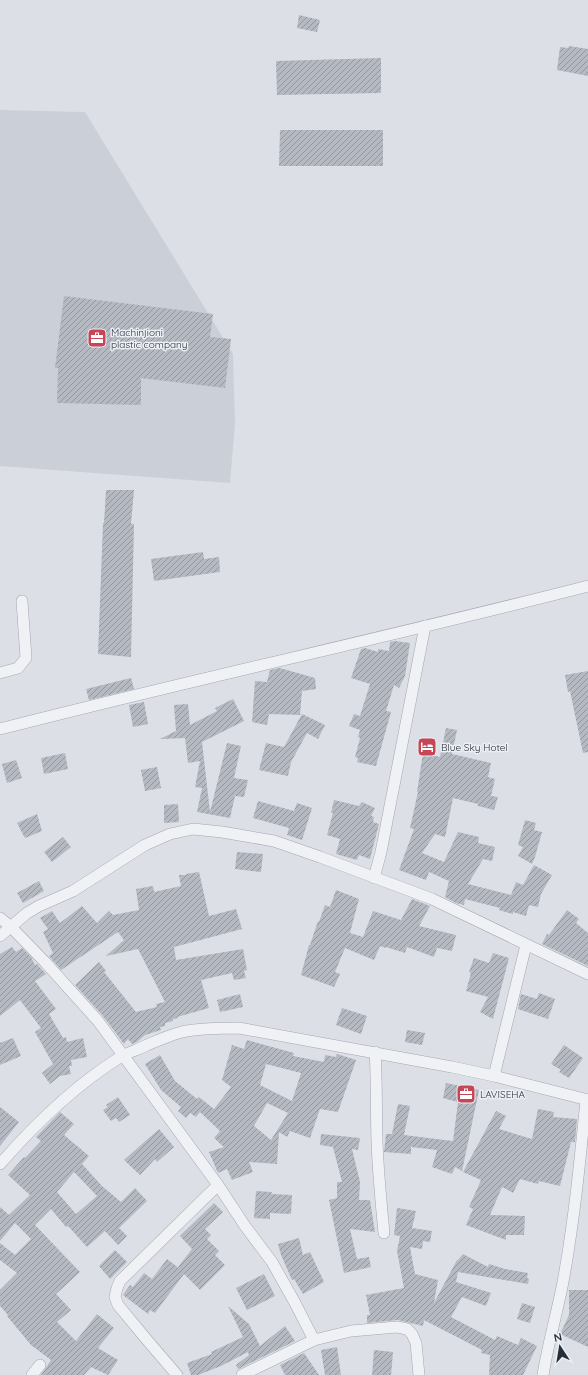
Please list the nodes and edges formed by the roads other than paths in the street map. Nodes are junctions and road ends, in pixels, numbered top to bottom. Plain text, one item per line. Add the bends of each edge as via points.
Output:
1 (588, 586) edge
2 (22, 601) dead end
3 (424, 626) junction
4 (0, 673) edge
5 (0, 729) edge
6 (374, 878) junction
7 (0, 918) edge
8 (11, 927) junction
9 (0, 936) edge
10 (526, 945) junction
11 (588, 974) edge
12 (375, 1052) junction
13 (123, 1056) junction
14 (494, 1076) junction
15 (587, 1100) edge
16 (0, 1164) edge
17 (218, 1185) junction
18 (384, 1233) dead end
19 (314, 1340) junction
20 (40, 1365) dead end
21 (32, 1375) edge
22 (177, 1375) edge
23 (242, 1375) edge
24 (419, 1375) edge
25 (543, 1375) edge

1 - 3 street
2 - 4 street via 26,658 18,668
3 - 5 street
3 - 6 street
6 - 8 street via 274,840 193,829 170,834 145,845 74,891 27,913
6 - 10 street via 432,899
7 - 8 street
8 - 9 street
8 - 13 street via 98,1021
10 - 11 street
10 - 14 street
12 - 13 street via 239,1028 213,1028 186,1031
12 - 14 street
12 - 18 street via 379,1191
13 - 16 street via 60,1102 26,1134
13 - 17 street
14 - 15 street
15 - 25 street via 578,1187 563,1283
17 - 19 street via 272,1262
17 - 22 street via 120,1281 115,1297 118,1305
19 - 23 street
19 - 24 street via 387,1327 407,1329 416,1343
20 - 21 street

